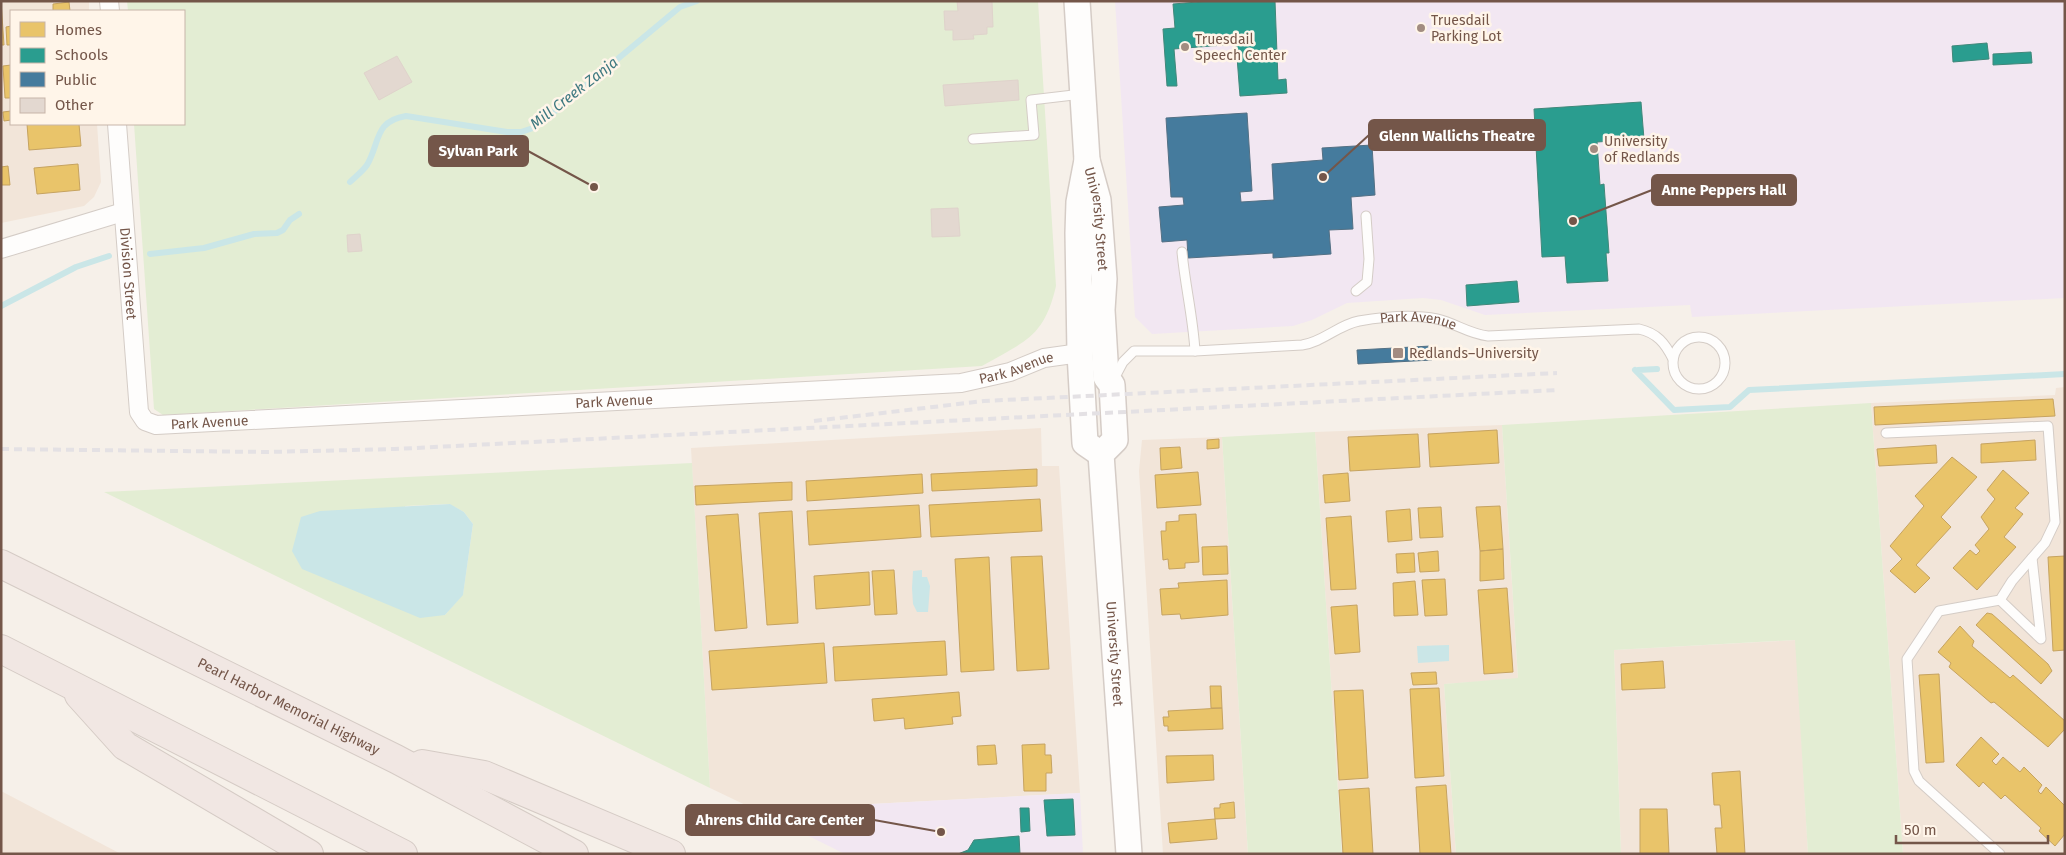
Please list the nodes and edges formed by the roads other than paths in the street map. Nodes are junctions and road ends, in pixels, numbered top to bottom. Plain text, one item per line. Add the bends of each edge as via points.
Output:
1 (1077, 1) edge
2 (1083, 94) junction
3 (117, 125) edge
4 (973, 139) dead end
5 (1086, 160) junction
6 (123, 212) junction
7 (1366, 216) dead end
8 (1, 249) edge
9 (1182, 252) dead end
10 (1356, 291) dead end
11 (1195, 351) junction
12 (1080, 353) junction
13 (1673, 359) junction
14 (1112, 385) junction
15 (145, 421) joint
16 (1886, 433) dead end
17 (1101, 454) junction
18 (2032, 558) junction
19 (1, 564) edge
20 (2000, 600) junction
21 (1, 649) edge
22 (68, 683) junction
23 (396, 759) junction
24 (310, 854) edge
25 (403, 854) edge
26 (574, 854) edge
27 (671, 854) edge
28 (1128, 854) edge
29 (2000, 854) edge

1 - 2 street
2 - 4 lane via 1031,100 1034,135
2 - 5 street
3 - 6 street, Division Street
5 - 12 street, University Street via 1078,233
5 - 14 street, University Street via 1098,200 1106,377
6 - 8 street
6 - 15 street, Division Street via 139,412
7 - 10 lane via 1367,282
9 - 11 lane
11 - 13 lane, Park Avenue via 1302,345 1353,322 1422,318 1437,319 1483,335 1639,329 1654,334 1665,343
11 - 14 lane, Park Avenue via 1134,351 1123,362
12 - 15 street, Park Avenue via 1044,358 1010,372 961,383 156,425
12 - 17 street, University Street via 1085,443
13 - 13 lane, Park Avenue via 1679,381 1693,389 1708,388 1724,372 1724,354 1713,341 1705,338 1688,340 1676,351
14 - 17 street, University Street via 1116,440
16 - 18 lane via 2048,426 2055,522 2045,543
17 - 28 street, University Street
18 - 20 lane
18 - 20 lane via 2041,639
19 - 23 highway, Pearl Harbor Memorial Highway
20 - 29 lane via 1939,611 1907,659 1914,771 1919,782
21 - 22 highway
22 - 24 highway via 125,746
22 - 25 highway
23 - 26 highway, Pearl Harbor Memorial Highway
23 - 27 highway via 484,775

